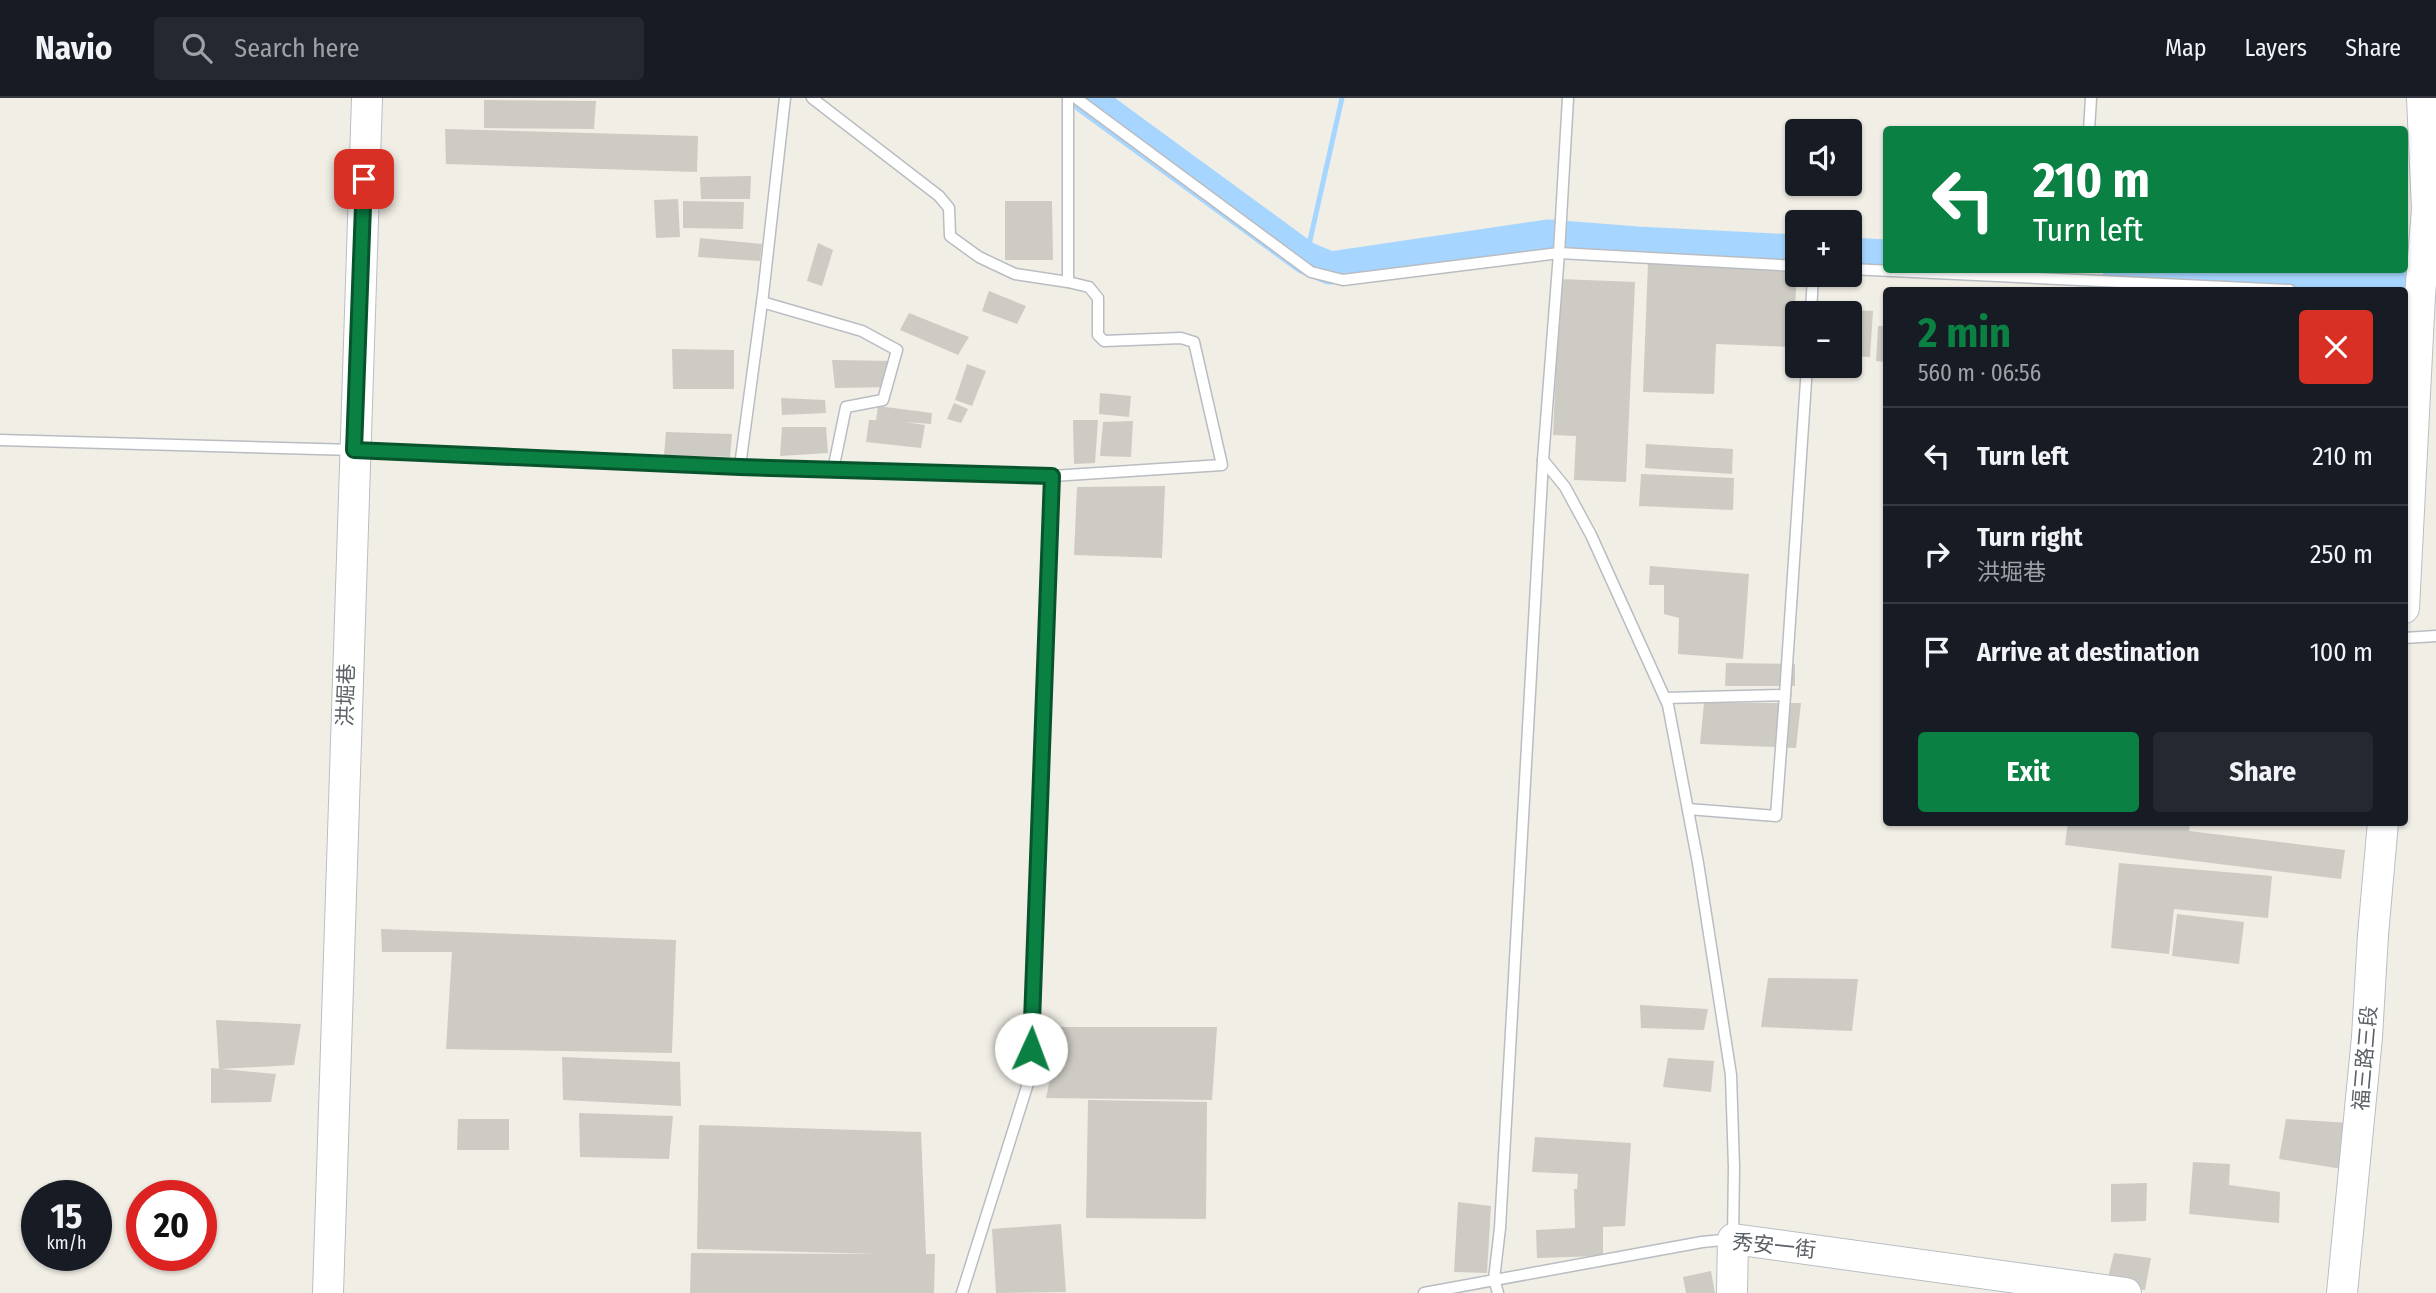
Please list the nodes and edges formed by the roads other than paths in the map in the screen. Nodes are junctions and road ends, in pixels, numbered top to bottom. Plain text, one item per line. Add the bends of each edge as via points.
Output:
1 (367, 98) edge
2 (785, 98) edge
3 (812, 98) edge
4 (1069, 98) edge
5 (1076, 98) edge
6 (1568, 98) edge
7 (2091, 98) edge
8 (2423, 98) edge
9 (2089, 126) edge
10 (1559, 253) junction
11 (1785, 265) edge
12 (1862, 270) edge
13 (1883, 271) edge
14 (1921, 273) edge
15 (2080, 273) edge
16 (1068, 282) junction
17 (2080, 282) junction
18 (2211, 287) edge
19 (2412, 296) edge
20 (762, 302) junction
21 (1806, 378) edge
22 (0, 440) edge
23 (354, 450) junction
24 (2408, 452) edge
25 (1543, 460) junction
26 (740, 467) junction
27 (833, 470) junction
28 (1052, 476) junction
29 (2436, 636) edge
30 (2408, 638) edge
31 (1784, 695) junction
32 (1665, 698) junction
33 (1688, 809) junction
34 (2384, 826) edge
35 (1733, 1239) junction
36 (1494, 1279) junction
37 (328, 1293) edge
38 (962, 1293) edge
39 (1424, 1293) edge
40 (1498, 1293) edge
41 (1732, 1293) edge
42 (2126, 1293) edge
43 (2342, 1293) edge

1 - 23 street, 洪堀巷
2 - 20 lane
3 - 16 lane via 939,196 949,208 950,236 979,257 1015,274
4 - 16 lane
5 - 10 lane via 1311,272 1343,280
6 - 10 lane
7 - 9 lane
8 - 19 street via 2427,209
10 - 11 lane
10 - 25 lane
12 - 13 lane
14 - 17 lane
15 - 17 lane
16 - 28 lane via 1089,287 1098,298 1098,335 1104,341 1181,338 1194,342 1222,465
17 - 18 lane
19 - 24 street
20 - 26 lane
20 - 27 lane via 862,331 897,350 883,400 846,407
21 - 31 lane
22 - 23 lane
23 - 26 lane
23 - 37 street, 洪堀巷
25 - 32 lane via 1565,487 1591,535
25 - 36 lane
26 - 27 lane
27 - 28 lane
28 - 38 lane via 1030,1077
29 - 30 lane
31 - 32 lane
31 - 33 lane via 1776,816
32 - 33 lane
33 - 35 lane via 1731,1075
34 - 43 street, 福三路三段
35 - 36 lane, 秀安一街
35 - 41 street
35 - 42 street, 秀安一街
36 - 39 lane, 秀安一街
36 - 40 lane

